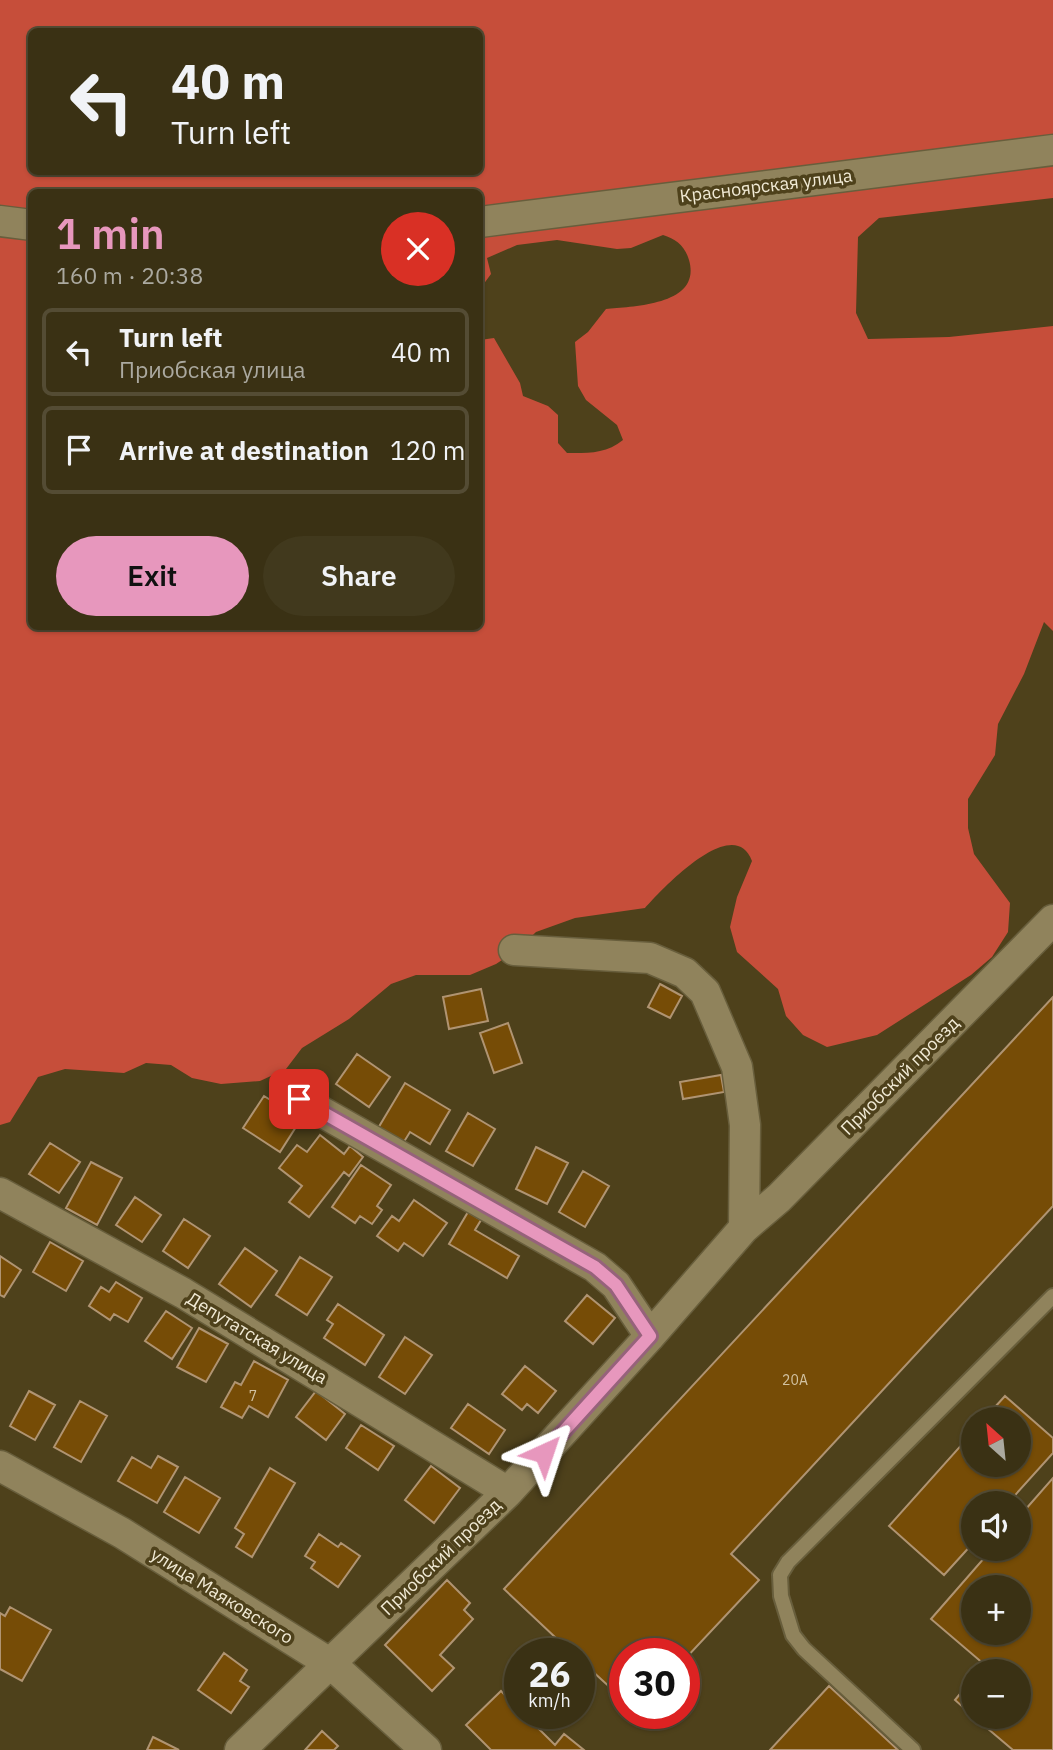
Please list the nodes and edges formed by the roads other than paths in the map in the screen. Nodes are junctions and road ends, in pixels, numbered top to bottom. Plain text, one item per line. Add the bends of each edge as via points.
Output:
1 (1053, 150) edge
2 (0, 221) edge
3 (483, 222) edge
4 (28, 224) edge
5 (1053, 920) edge
6 (514, 950) dead end
7 (299, 1099) dead end
8 (0, 1193) edge
9 (744, 1228) junction
10 (1053, 1296) edge
11 (650, 1336) junction
12 (0, 1466) edge
13 (508, 1492) junction
14 (331, 1664) junction
15 (240, 1750) edge
16 (426, 1750) edge
17 (914, 1750) edge

1 - 3 street, Красноярская улица
2 - 4 street
5 - 9 street, Приобский проезд
6 - 9 street via 650,958 685,973 705,992 737,1067 745,1125
7 - 11 street via 595,1267 616,1285
8 - 13 street, Депутатская улица via 183,1293
9 - 11 street, Приобский проезд
10 - 17 lane via 780,1575 787,1619 798,1642
11 - 13 street, Приобский проезд
12 - 14 street, улица Маяковского via 122,1533
13 - 14 street, Приобский проезд
14 - 15 street, Приобский проезд
14 - 16 street, улица Маяковского

